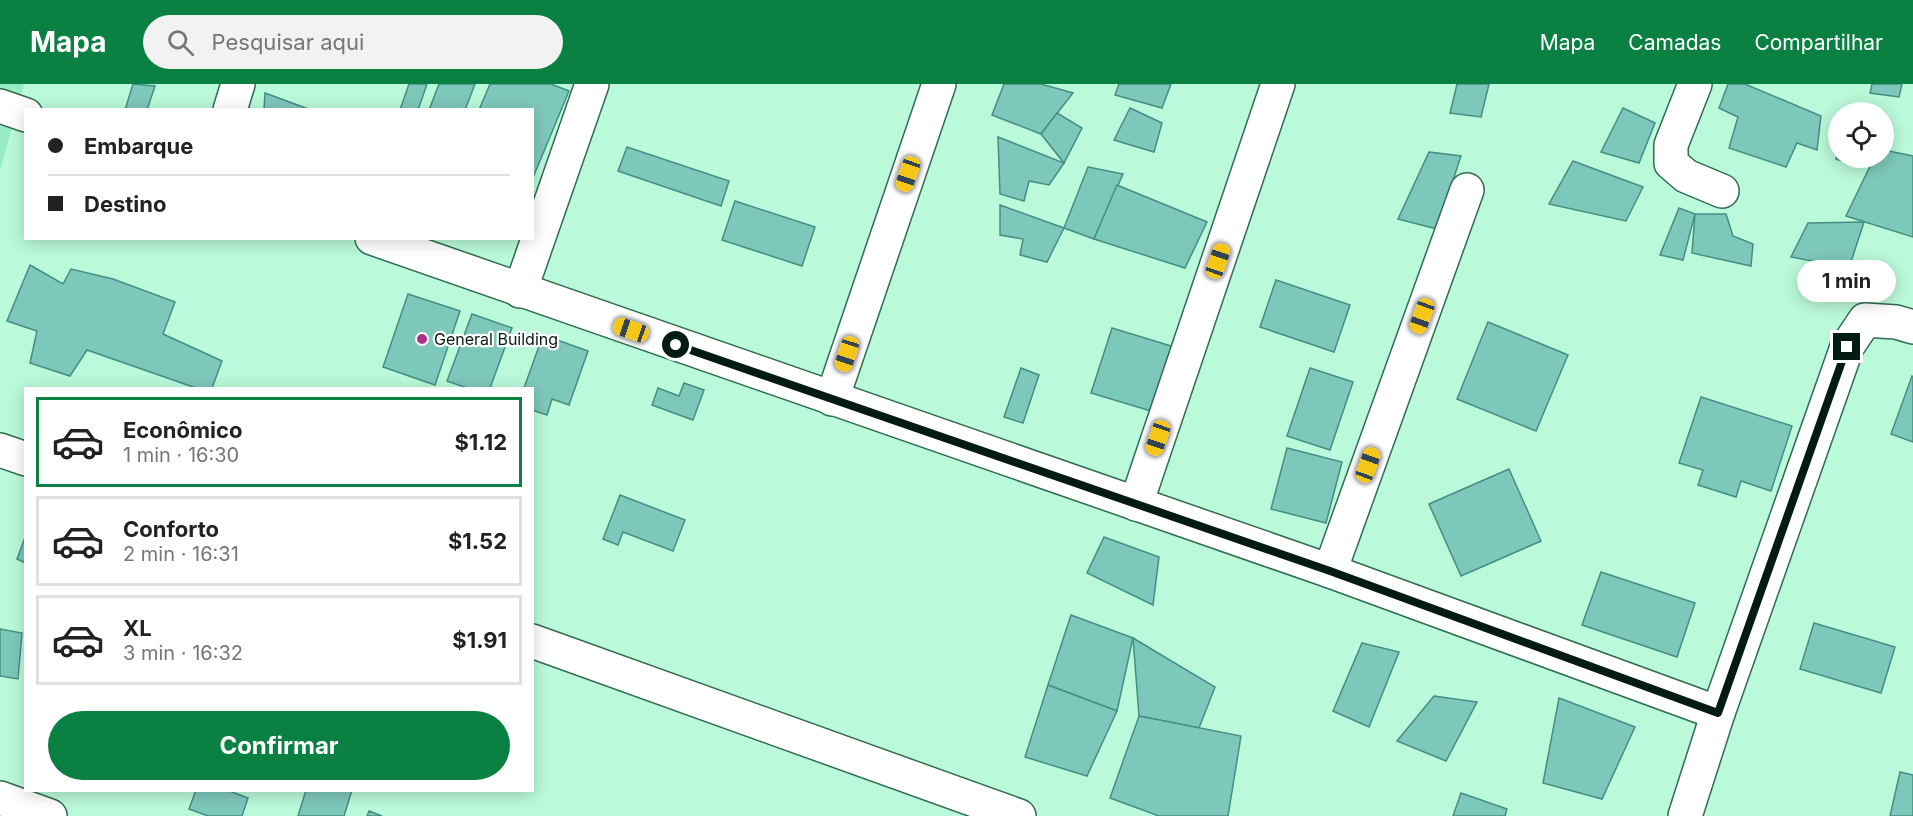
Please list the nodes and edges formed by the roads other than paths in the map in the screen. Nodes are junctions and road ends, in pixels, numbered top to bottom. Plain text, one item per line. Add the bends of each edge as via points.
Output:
1 (238, 84) edge
2 (592, 84) edge
3 (939, 84) edge
4 (1278, 84) edge
5 (1695, 84) edge
6 (0, 106) edge
7 (231, 108) edge
8 (24, 114) edge
9 (1467, 190) dead end
10 (1722, 191) dead end
11 (378, 240) edge
12 (520, 291) junction
13 (1913, 327) edge
14 (832, 399) junction
15 (0, 450) edge
16 (24, 458) edge
17 (1136, 504) junction
18 (1330, 571) junction
19 (534, 642) edge
20 (1718, 713) junction
21 (0, 798) edge
22 (50, 816) edge
23 (1019, 816) edge
24 (1685, 816) edge

1 - 7 street
2 - 12 street
3 - 14 street
4 - 17 street
5 - 10 street via 1671,145 1671,163 1686,177
6 - 8 street
9 - 18 street
11 - 12 street
12 - 14 street
13 - 20 street via 1865,320 1847,347
14 - 17 street
15 - 16 street
17 - 18 street
18 - 20 street
19 - 23 street
20 - 24 street
21 - 22 street

